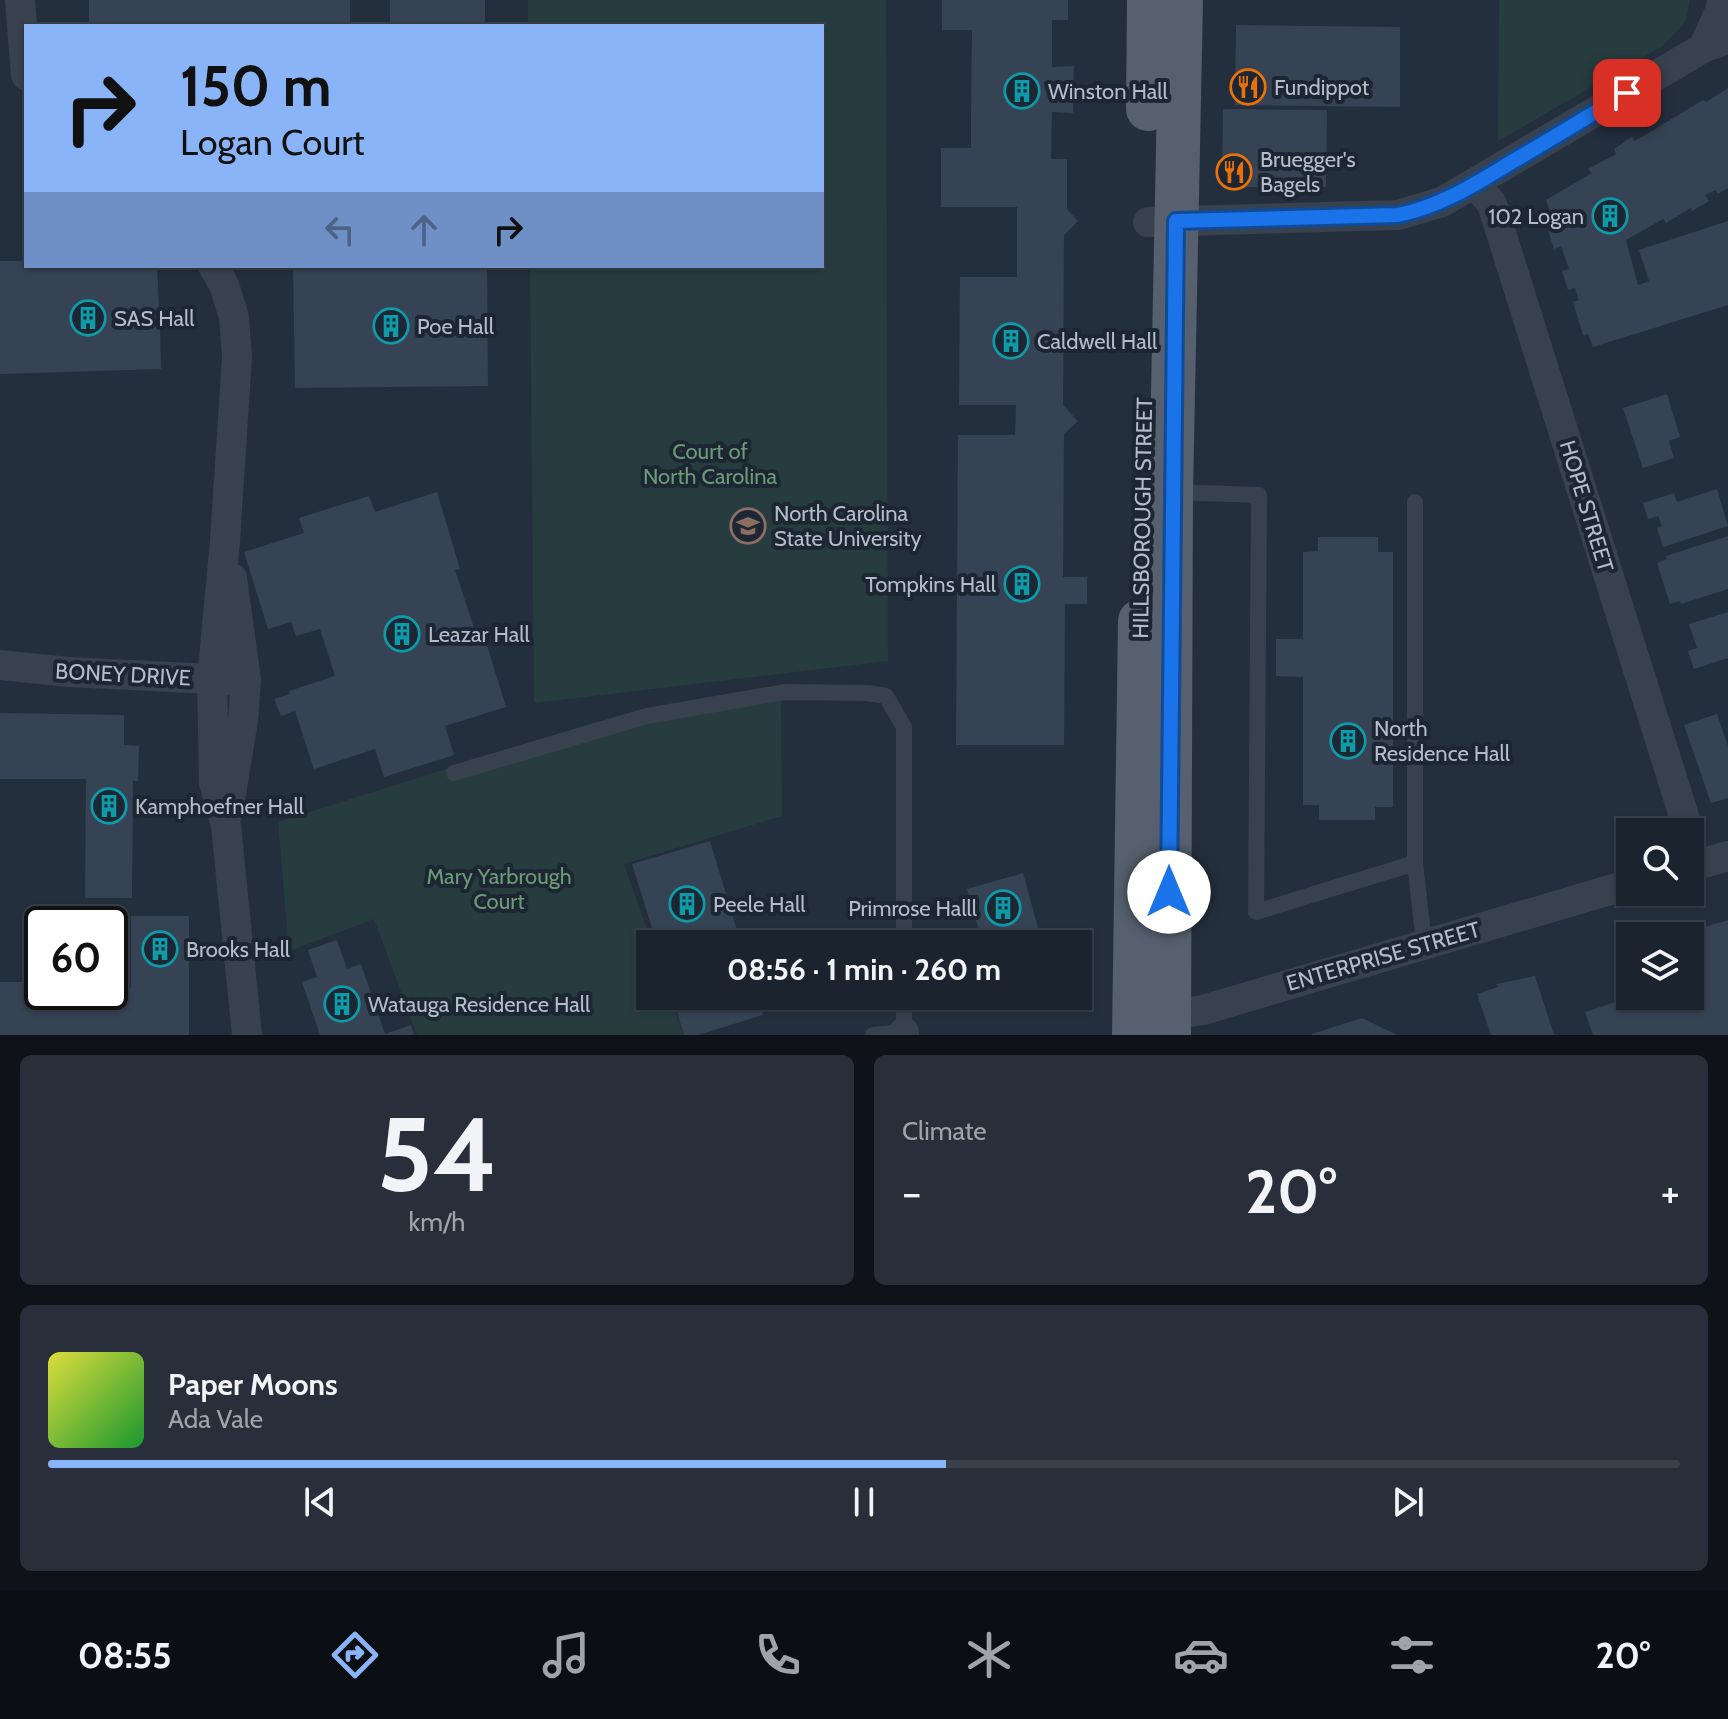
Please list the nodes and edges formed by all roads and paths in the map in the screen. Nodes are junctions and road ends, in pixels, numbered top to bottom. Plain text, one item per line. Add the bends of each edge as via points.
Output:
1 (1149, 0) edge
2 (1181, 0) edge
3 (1722, 0) edge
4 (13, 4) edge
5 (1716, 43) edge
6 (24, 64) edge
7 (1475, 184) junction
8 (1162, 222) junction
9 (214, 268) edge
10 (1171, 492) junction
11 (1415, 502) dead end
12 (225, 541) junction
13 (0, 665) edge
14 (212, 679) junction
15 (246, 680) junction
16 (454, 773) dead end
17 (1685, 818) edge
18 (226, 826) junction
19 (1728, 856) edge
20 (1415, 863) junction
21 (1704, 863) edge
22 (1616, 888) edge
23 (904, 930) edge
24 (1424, 943) junction
25 (904, 1010) edge
26 (1152, 1027) edge
27 (904, 1034) edge
28 (247, 1035) edge
29 (873, 1035) edge

1 - 8 main road, HILLSBOROUGH STREET
2 - 8 main road, HILLSBOROUGH STREET
3 - 5 street
4 - 6 street
5 - 7 street
7 - 8 street via 1442,202 1398,215
7 - 17 street, HOPE STREET via 1492,204
8 - 10 main road, HILLSBOROUGH STREET
8 - 26 main road, HILLSBOROUGH STREET
9 - 12 street via 234,317 237,357
10 - 20 lane via 1259,495 1256,912
10 - 26 main road, HILLSBOROUGH STREET
11 - 20 lane
12 - 14 street
12 - 15 street
13 - 14 street, BONEY DRIVE
14 - 15 street, BONEY DRIVE
14 - 18 street via 214,783
15 - 18 street
16 - 23 lane via 647,716 785,692 886,696 904,727
18 - 28 street
19 - 21 street
20 - 24 lane
22 - 24 street, ENTERPRISE STREET
24 - 26 street, ENTERPRISE STREET
25 - 27 lane
27 - 29 lane

